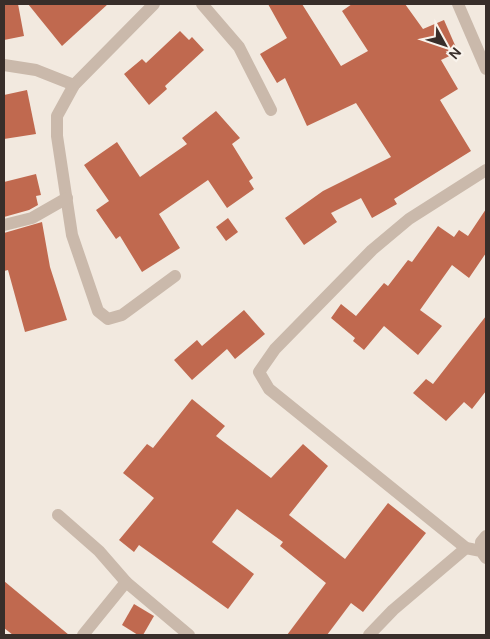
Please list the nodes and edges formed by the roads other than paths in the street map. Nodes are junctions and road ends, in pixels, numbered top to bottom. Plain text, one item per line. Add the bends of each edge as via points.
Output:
1 (154, 4) edge
2 (202, 4) edge
3 (458, 4) edge
4 (4, 65) edge
5 (486, 69) edge
6 (74, 85) junction
7 (271, 110) dead end
8 (486, 170) edge
9 (68, 198) junction
10 (4, 225) edge
11 (175, 276) dead end
12 (58, 515) dead end
13 (486, 536) edge
14 (466, 548) junction
15 (484, 554) edge
16 (126, 582) junction
17 (83, 635) edge
18 (189, 635) edge
19 (369, 635) edge

1 - 6 street
2 - 7 street via 239,47
3 - 5 street
4 - 6 street via 36,70
6 - 9 street via 58,116 57,136
8 - 14 street via 409,219 372,250 274,349 259,372 269,389
9 - 10 street via 32,218
9 - 11 street via 72,234 98,311 108,319 122,315
12 - 16 street via 99,550
13 - 15 street via 481,542
14 - 15 street
14 - 19 street via 393,610
16 - 17 street
16 - 18 street

